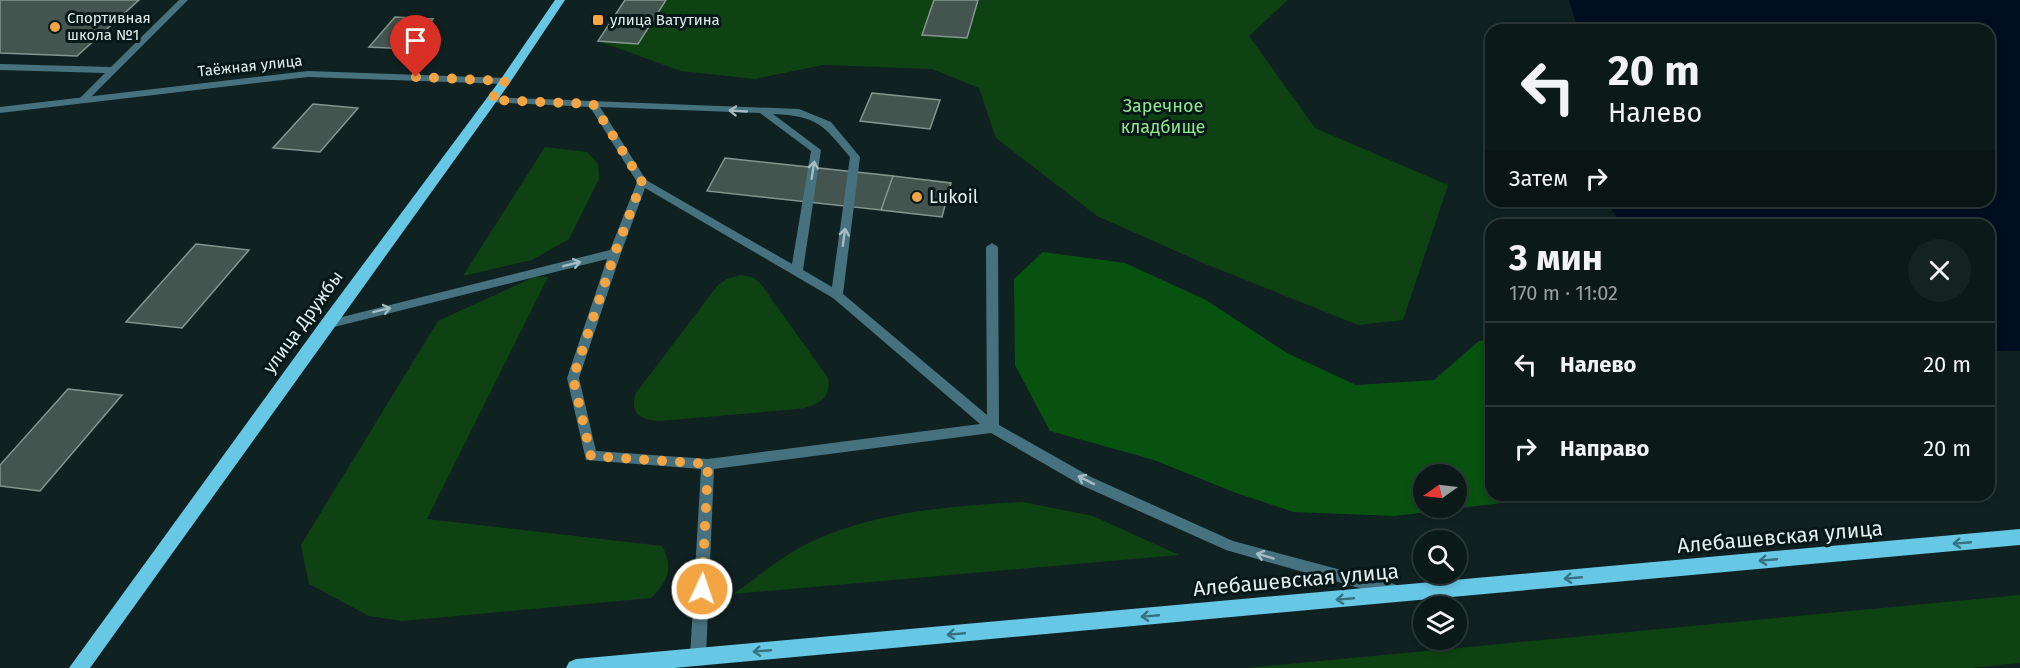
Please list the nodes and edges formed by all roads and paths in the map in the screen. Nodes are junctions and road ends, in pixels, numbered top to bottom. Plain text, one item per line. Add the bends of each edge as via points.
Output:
1 (184, 0) edge
2 (560, 0) edge
3 (0, 67) edge
4 (114, 70) junction
5 (505, 81) junction
6 (84, 99) junction
7 (491, 100) junction
8 (593, 104) junction
9 (0, 110) edge
10 (764, 112) junction
11 (642, 182) junction
12 (992, 247) dead end
13 (615, 253) junction
14 (797, 270) junction
15 (837, 295) junction
16 (326, 325) junction
17 (993, 428) junction
18 (708, 464) junction
19 (2020, 537) edge
20 (1403, 593) junction
21 (698, 657) junction
22 (79, 668) edge
23 (576, 668) edge

1 - 4 street
2 - 5 main road, улица Дружбы
3 - 4 street
4 - 6 street
5 - 6 street, Таёжная улица via 308,74
5 - 7 main road, улица Дружбы
6 - 9 street, Таёжная улица
7 - 8 street
7 - 16 main road, улица Дружбы
10 -> 8 street
8 - 11 street
14 -> 10 street via 816,150
15 -> 10 street via 855,157 827,124 799,112
11 - 13 street
11 - 14 street
12 - 17 street
16 -> 13 street
13 - 18 street via 573,378 591,456
14 - 15 street
15 - 17 street
16 - 22 main road, улица Дружбы
17 - 18 street
20 -> 17 street via 1231,546 1086,480
18 - 21 street
19 -> 20 main road, Алебашевская улица
20 -> 21 main road, Алебашевская улица
21 - 23 main road, Алебашевская улица

